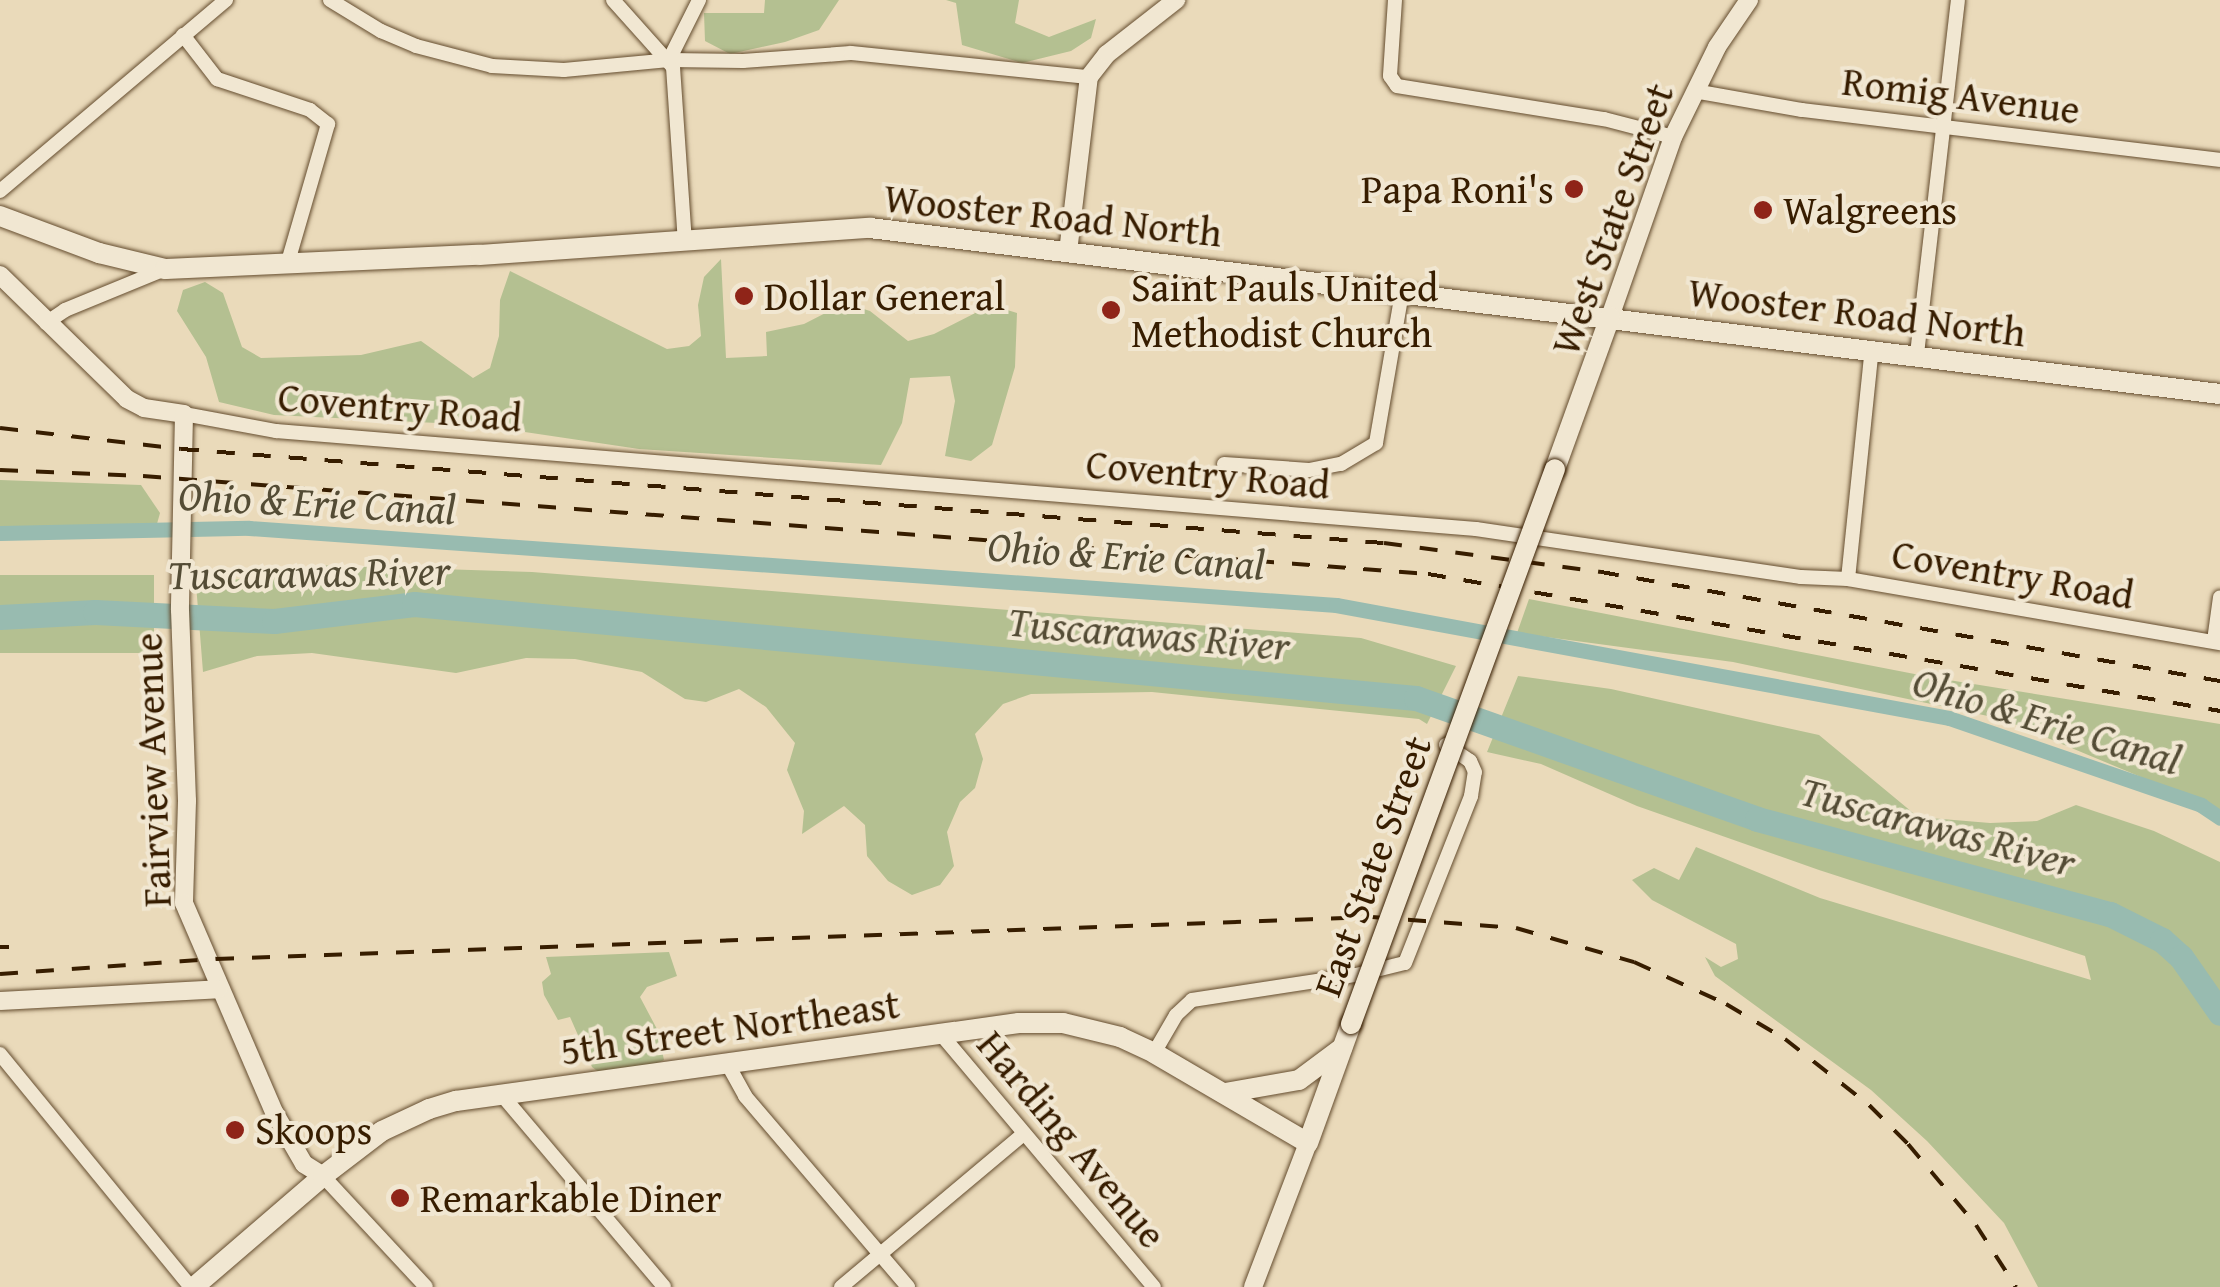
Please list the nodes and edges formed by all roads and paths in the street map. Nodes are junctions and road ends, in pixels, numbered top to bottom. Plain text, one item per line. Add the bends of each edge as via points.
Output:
1 (226, 0) edge
2 (330, 0) edge
3 (614, 0) edge
4 (700, 0) edge
5 (1176, 0) edge
6 (1395, 0) edge
7 (1958, 0) edge
8 (1746, 1) edge
9 (183, 35) junction
10 (669, 60) junction
11 (1090, 77) junction
12 (1694, 91) junction
13 (1942, 125) junction
14 (1673, 137) junction
15 (2220, 160) edge
16 (0, 191) edge
17 (0, 216) edge
18 (685, 242) junction
19 (1068, 252) junction
20 (287, 265) junction
21 (165, 269) junction
22 (0, 274) edge
23 (1402, 292) junction
24 (1610, 318) junction
25 (46, 323) junction
26 (1872, 348) junction
27 (1917, 354) junction
28 (2220, 394) edge
29 (184, 414) junction
30 (1224, 464) dead end
31 (1555, 469) joint
32 (1848, 579) junction
33 (2220, 597) edge
34 (2217, 642) edge
35 (1446, 745) dead end
36 (219, 989) junction
37 (0, 1001) edge
38 (940, 1034) junction
39 (1344, 1047) junction
40 (1154, 1053) junction
41 (0, 1054) edge
42 (727, 1064) junction
43 (1225, 1093) junction
44 (502, 1094) junction
45 (1022, 1134) junction
46 (1308, 1143) junction
47 (323, 1176) junction
48 (880, 1254) junction
49 (192, 1287) edge
50 (426, 1287) edge
51 (664, 1287) edge
52 (840, 1287) edge
53 (908, 1287) edge
54 (1154, 1287) edge
55 (1253, 1287) edge

1 - 9 street
2 - 10 street via 398,38 492,66 564,70
3 - 10 street
4 - 10 street
5 - 11 street via 1107,54
6 - 14 street via 1390,76 1397,86 1604,119
7 - 13 street
8 - 12 street, West State Street
9 - 16 street
9 - 20 street via 217,79 310,110 328,124
10 - 11 street via 875,54
10 - 18 street via 676,79
11 - 19 street
12 - 13 street, Romig Avenue
12 - 14 street, West State Street
13 - 15 street, Romig Avenue
13 - 27 street
14 - 24 street, West State Street
17 - 21 main road, Wooster Road North
18 - 19 main road, Wooster Road North via 870,228
18 - 20 main road, Wooster Road North
19 - 23 main road, Wooster Road North
20 - 21 main road, Wooster Road North
21 - 25 street
22 - 25 street
23 - 24 main road, Wooster Road North
23 - 30 street via 1376,443 1328,468
24 - 26 main road, Wooster Road North
24 - 31 main road, West State Street
25 - 29 street via 127,399
26 - 27 main road, Wooster Road North
26 - 32 street
27 - 28 main road, Wooster Road North
29 - 32 street, Coventry Road via 276,431 1476,529
29 - 36 street, Fairview Avenue via 184,903
31 - 39 main road, East State Street, bridge
32 - 34 street, Coventry Road
33 - 34 street
35 - 40 street via 1470,761 1471,796 1404,963 1192,1000
36 - 37 street
36 - 47 street, Fairview Avenue via 284,1130 304,1164
38 - 40 main road, 5th Street Northeast via 1063,1024
38 - 42 main road, 5th Street Northeast
38 - 45 street, Harding Avenue
39 - 43 main road via 1299,1080
39 - 46 main road, East State Street
40 - 43 main road, 5th Street Northeast
41 - 49 street
42 - 44 main road, 5th Street Northeast
42 - 48 street via 745,1096
43 - 46 main road, 5th Street Northeast
44 - 47 main road, 5th Street Northeast via 403,1120
44 - 51 street
45 - 48 street
45 - 54 street, Harding Avenue
46 - 55 street, East State Street
47 - 49 main road, 5th Street Northeast
47 - 50 street, Fairview Avenue
48 - 52 street
48 - 53 street

